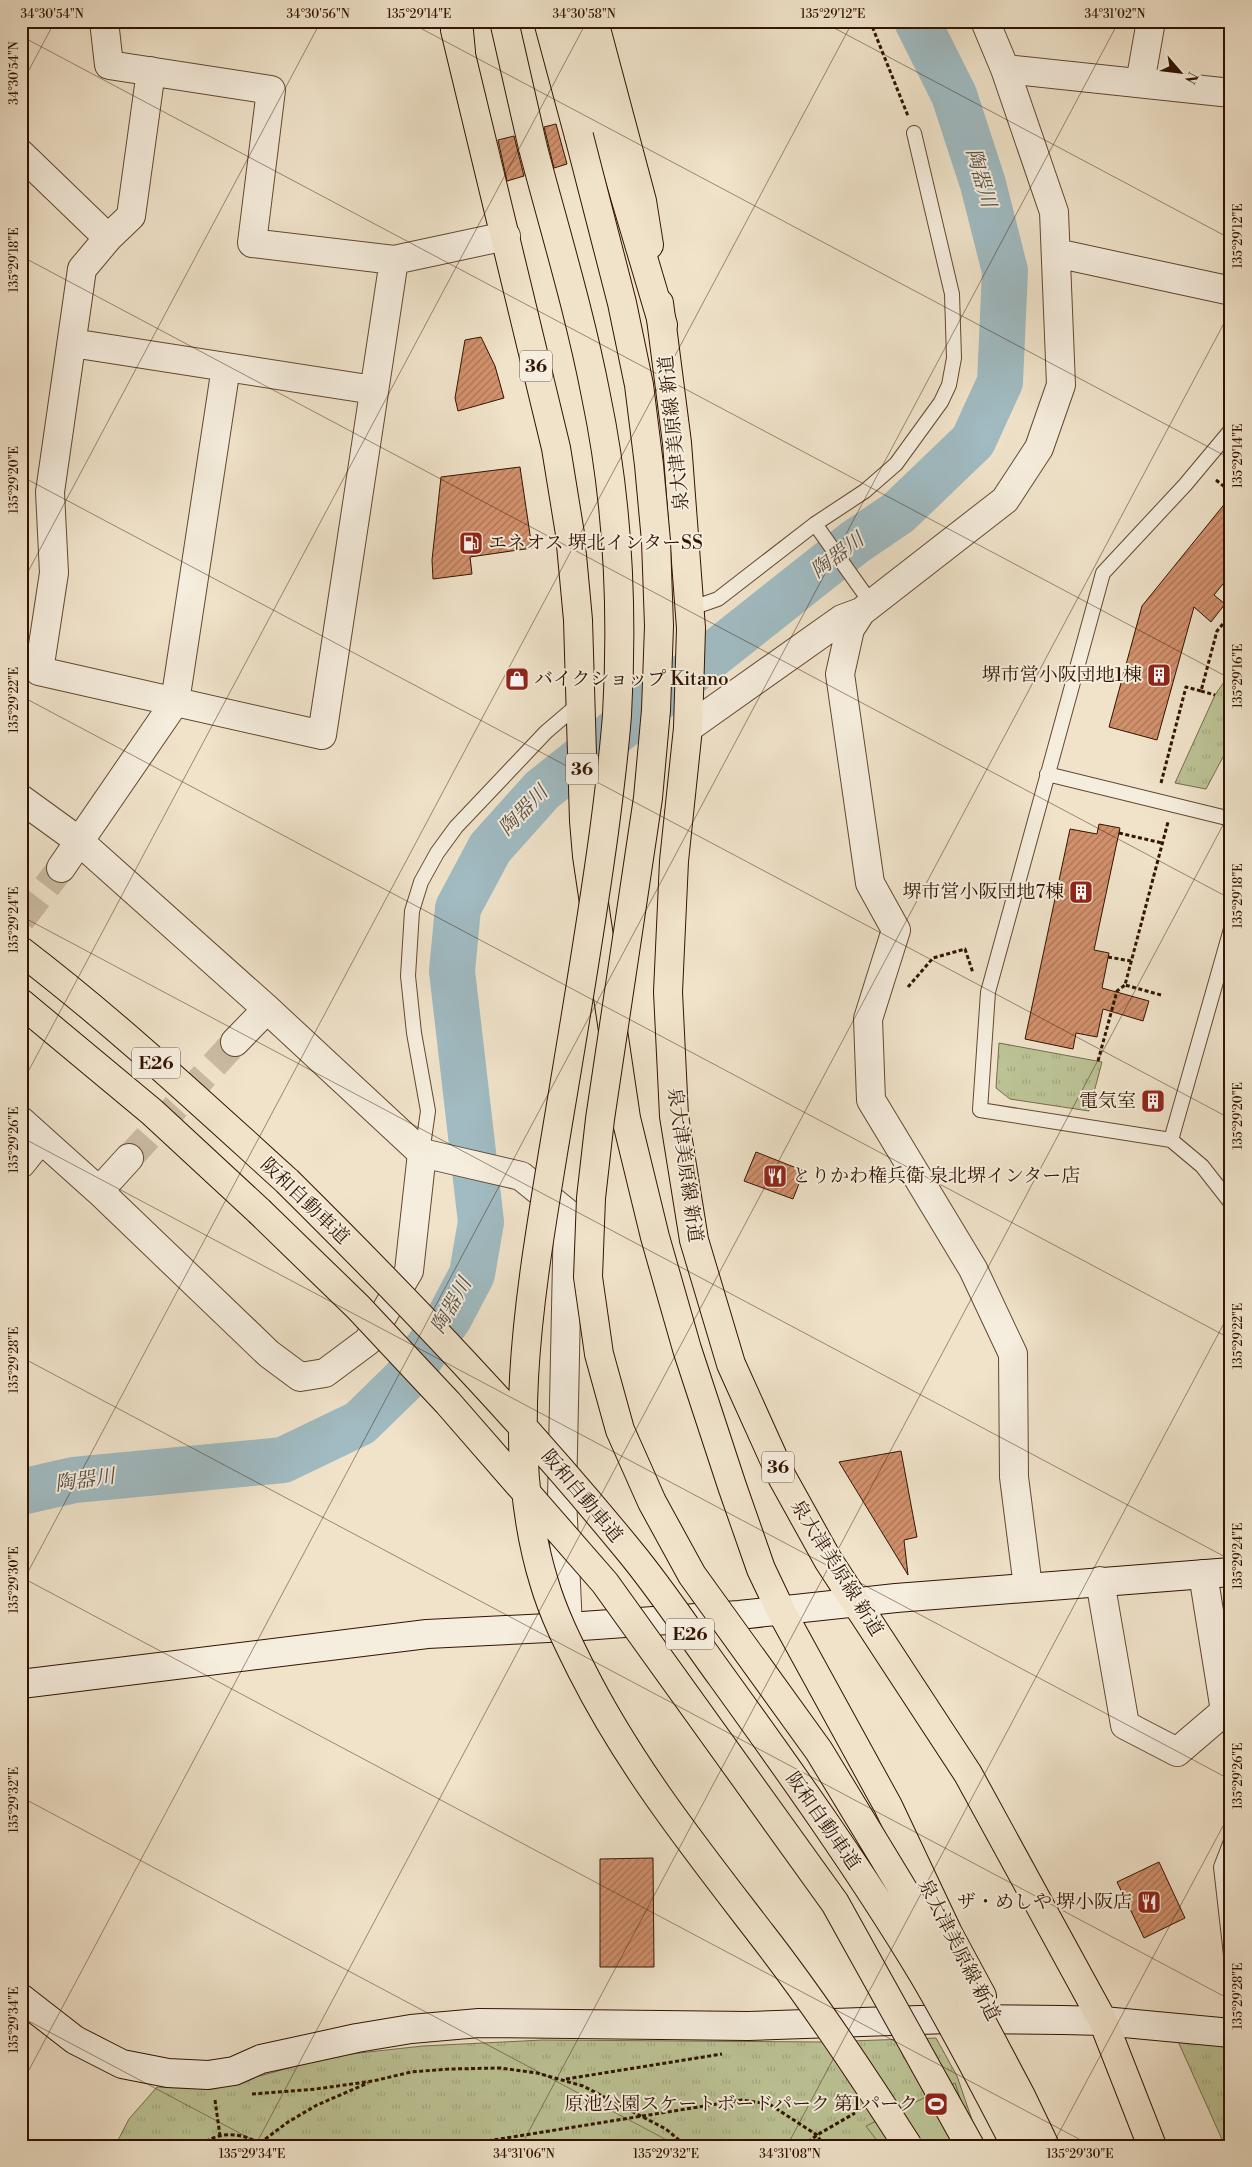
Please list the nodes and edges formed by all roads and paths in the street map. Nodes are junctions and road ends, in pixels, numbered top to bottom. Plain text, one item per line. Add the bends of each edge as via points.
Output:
1 (104, 21) edge
2 (452, 21) edge
3 (458, 21) edge
4 (504, 21) edge
5 (548, 21) edge
6 (572, 21) edge
7 (594, 21) edge
8 (870, 21) edge
9 (985, 21) edge
10 (1151, 21) edge
11 (461, 52) junction
12 (1005, 69) junction
13 (151, 71) junction
14 (1140, 83) junction
15 (1231, 93) edge
16 (914, 133) joint
17 (21, 154) edge
18 (506, 236) junction
19 (108, 238) junction
20 (1056, 253) junction
21 (394, 260) junction
22 (1231, 286) edge
23 (662, 325) junction
24 (72, 343) junction
25 (226, 367) junction
26 (374, 390) junction
27 (1231, 430) edge
28 (815, 524) junction
29 (1231, 601) edge
30 (866, 608) junction
31 (690, 618) junction
32 (1227, 619) junction
33 (1231, 622) edge
34 (1201, 691) junction
35 (1215, 695) dead end
36 (175, 702) junction
37 (580, 710) junction
38 (688, 718) junction
39 (1047, 774) junction
40 (21, 799) edge
41 (1156, 800) junction
42 (1172, 804) junction
43 (1231, 819) edge
44 (1119, 833) dead end
45 (79, 841) junction
46 (1162, 843) junction
47 (60, 868) tunnel mouth
48 (1231, 929) edge
49 (21, 951) edge
50 (1108, 957) dead end
51 (1131, 961) junction
52 (975, 979) dead end
53 (1125, 985) junction
54 (906, 993) dead end
55 (1161, 995) dead end
56 (21, 1003) edge
57 (267, 1009) junction
58 (235, 1042) tunnel mouth
59 (1098, 1061) dead end
60 (21, 1121) edge
61 (41, 1139) junction
62 (1171, 1140) junction
63 (422, 1153) junction
64 (128, 1158) tunnel mouth
65 (21, 1164) edge
66 (99, 1191) junction
67 (1231, 1204) edge
68 (1231, 1572) edge
69 (1203, 1574) junction
70 (1100, 1581) junction
71 (1028, 1587) junction
72 (855, 1602) junction
73 (781, 1610) junction
74 (568, 1627) junction
75 (21, 1684) edge
76 (1231, 1841) edge
77 (1231, 1955) edge
78 (22, 2004) edge
79 (995, 2021) junction
80 (1103, 2021) junction
81 (1231, 2033) edge
82 (729, 2053) dead end
83 (562, 2080) junction
84 (373, 2081) junction
85 (242, 2095) dead end
86 (214, 2096) dead end
87 (640, 2116) junction
88 (817, 2135) junction
89 (220, 2136) junction
90 (262, 2145) edge
91 (201, 2146) edge
92 (456, 2146) edge
93 (686, 2146) edge
94 (803, 2146) edge
95 (824, 2146) edge
96 (908, 2146) edge
97 (970, 2146) edge
98 (1016, 2146) edge
99 (1045, 2146) edge
100 (1152, 2146) edge

1 - 13 street via 109,64
2 - 11 main road, 泉大津美原線 新道 / 36
3 - 11 main road
4 - 96 main road, bridge via 597,398 616,544 619,632 617,718 599,866 529,1321 524,1466 531,1532 545,1586 570,1648 639,1770 688,1841 766,1940
5 - 99 main road, bridge via 622,303 639,385 656,542 659,626 656,720 591,1198 588,1278 599,1354 620,1430 652,1502 692,1575 819,1751 969,1998
6 - 23 main road
7 - 23 main road, 泉大津美原線 新道 / 36 via 642,202
8 - 16 path
9 - 12 street
10 - 14 street
11 - 18 main road, 泉大津美原線 新道 / 36
12 - 14 street
12 - 20 street via 1054,212
13 - 19 street via 131,216
13 - 21 street via 271,90 252,243
14 - 15 street
16 - 28 lane via 952,294 954,358 948,385 941,402 896,464 865,491
17 - 19 street
18 - 21 street
18 - 37 main road, 泉大津美原線 新道 / 36 via 556,448 570,534 578,620
19 - 24 street via 82,269
20 - 22 street via 1227,290
20 - 30 street via 1061,385 1039,448 1005,500
21 - 26 street
23 - 31 main road, 泉大津美原線 新道 / 36 via 677,442
24 - 25 street
24 - 36 street via 50,492 54,573 39,671
25 - 26 street
25 - 36 street
26 - 36 street via 322,735
27 - 39 lane via 1103,573
28 - 30 lane
28 - 31 lane
29 - 32 path
30 - 38 street via 842,619
30 - 71 street via 850,629 840,674 870,883 896,930 868,1019 871,1100 973,1269 1013,1354 1014,1478
31 - 38 main road, 泉大津美原線 新道 / 36
32 - 33 path
32 - 34 path via 1217,631
34 - 35 path
34 - 41 path via 1186,687
36 - 45 street
37 - 63 lane via 546,732 456,828 421,882 412,911 408,976 428,1111
37 - 73 main road, 泉大津美原線 新道 / 36 via 589,866 626,1118 687,1349 762,1570
38 - 72 main road, 泉大津美原線 新道 / 36 via 674,860 668,992 674,1116 694,1240 731,1364 782,1478
39 - 41 lane
39 - 62 lane via 988,992 980,1110
40 - 45 street
41 - 42 lane
42 - 43 lane
42 - 46 path
44 - 46 path
45 - 47 street
45 - 57 street
46 - 51 path
48 - 62 lane
49 - 98 main road, 阪和自動車道 / E26, bridge via 167,1072 287,1181 382,1275 550,1456 633,1556 850,1860 923,1975
50 - 51 path
51 - 53 path
52 - 54 path via 965,949 933,958 909,984
53 - 55 path
53 - 59 path via 1117,990
56 - 97 main road, 阪和自動車道 / E26, bridge via 152,1112 358,1307 442,1396 605,1583 835,1904
57 - 58 street
57 - 63 street
60 - 61 street
61 - 65 street
61 - 66 street
62 - 67 lane via 1202,1166
63 - 66 street via 409,1270 368,1341 325,1373 300,1377 269,1354
63 - 74 street via 521,1176 568,1214 562,1498
64 - 66 street
68 - 69 street
69 - 70 street
69 - 70 street via 1225,1711 1177,1752 1125,1725
70 - 71 street
71 - 72 street
72 - 73 street
72 - 80 main road, 泉大津美原線 新道 / 36 via 968,1774
73 - 74 street
73 - 79 main road, 泉大津美原線 新道 / 36 via 888,1806 948,1933
74 - 75 street via 427,1634
76 - 77 lane via 1222,1867
78 - 79 street via 75,2040 122,2064 168,2073 208,2075 234,2071 261,2059 357,2038 480,2023 748,2026
79 - 80 street
79 - 99 main road, 泉大津美原線 新道 / 36 via 1014,2058
80 - 81 street
80 - 100 main road, 泉大津美原線 新道 / 36
82 - 83 path
83 - 84 path via 500,2068 411,2072
83 - 87 path via 583,2086
84 - 85 path via 316,2090
84 - 90 path via 317,2105 288,2122
86 - 89 path
87 - 88 path via 742,2100 769,2104
87 - 92 path
87 - 93 path via 666,2129
88 - 94 path
88 - 95 path
89 - 90 path via 236,2134 252,2138
89 - 91 path

